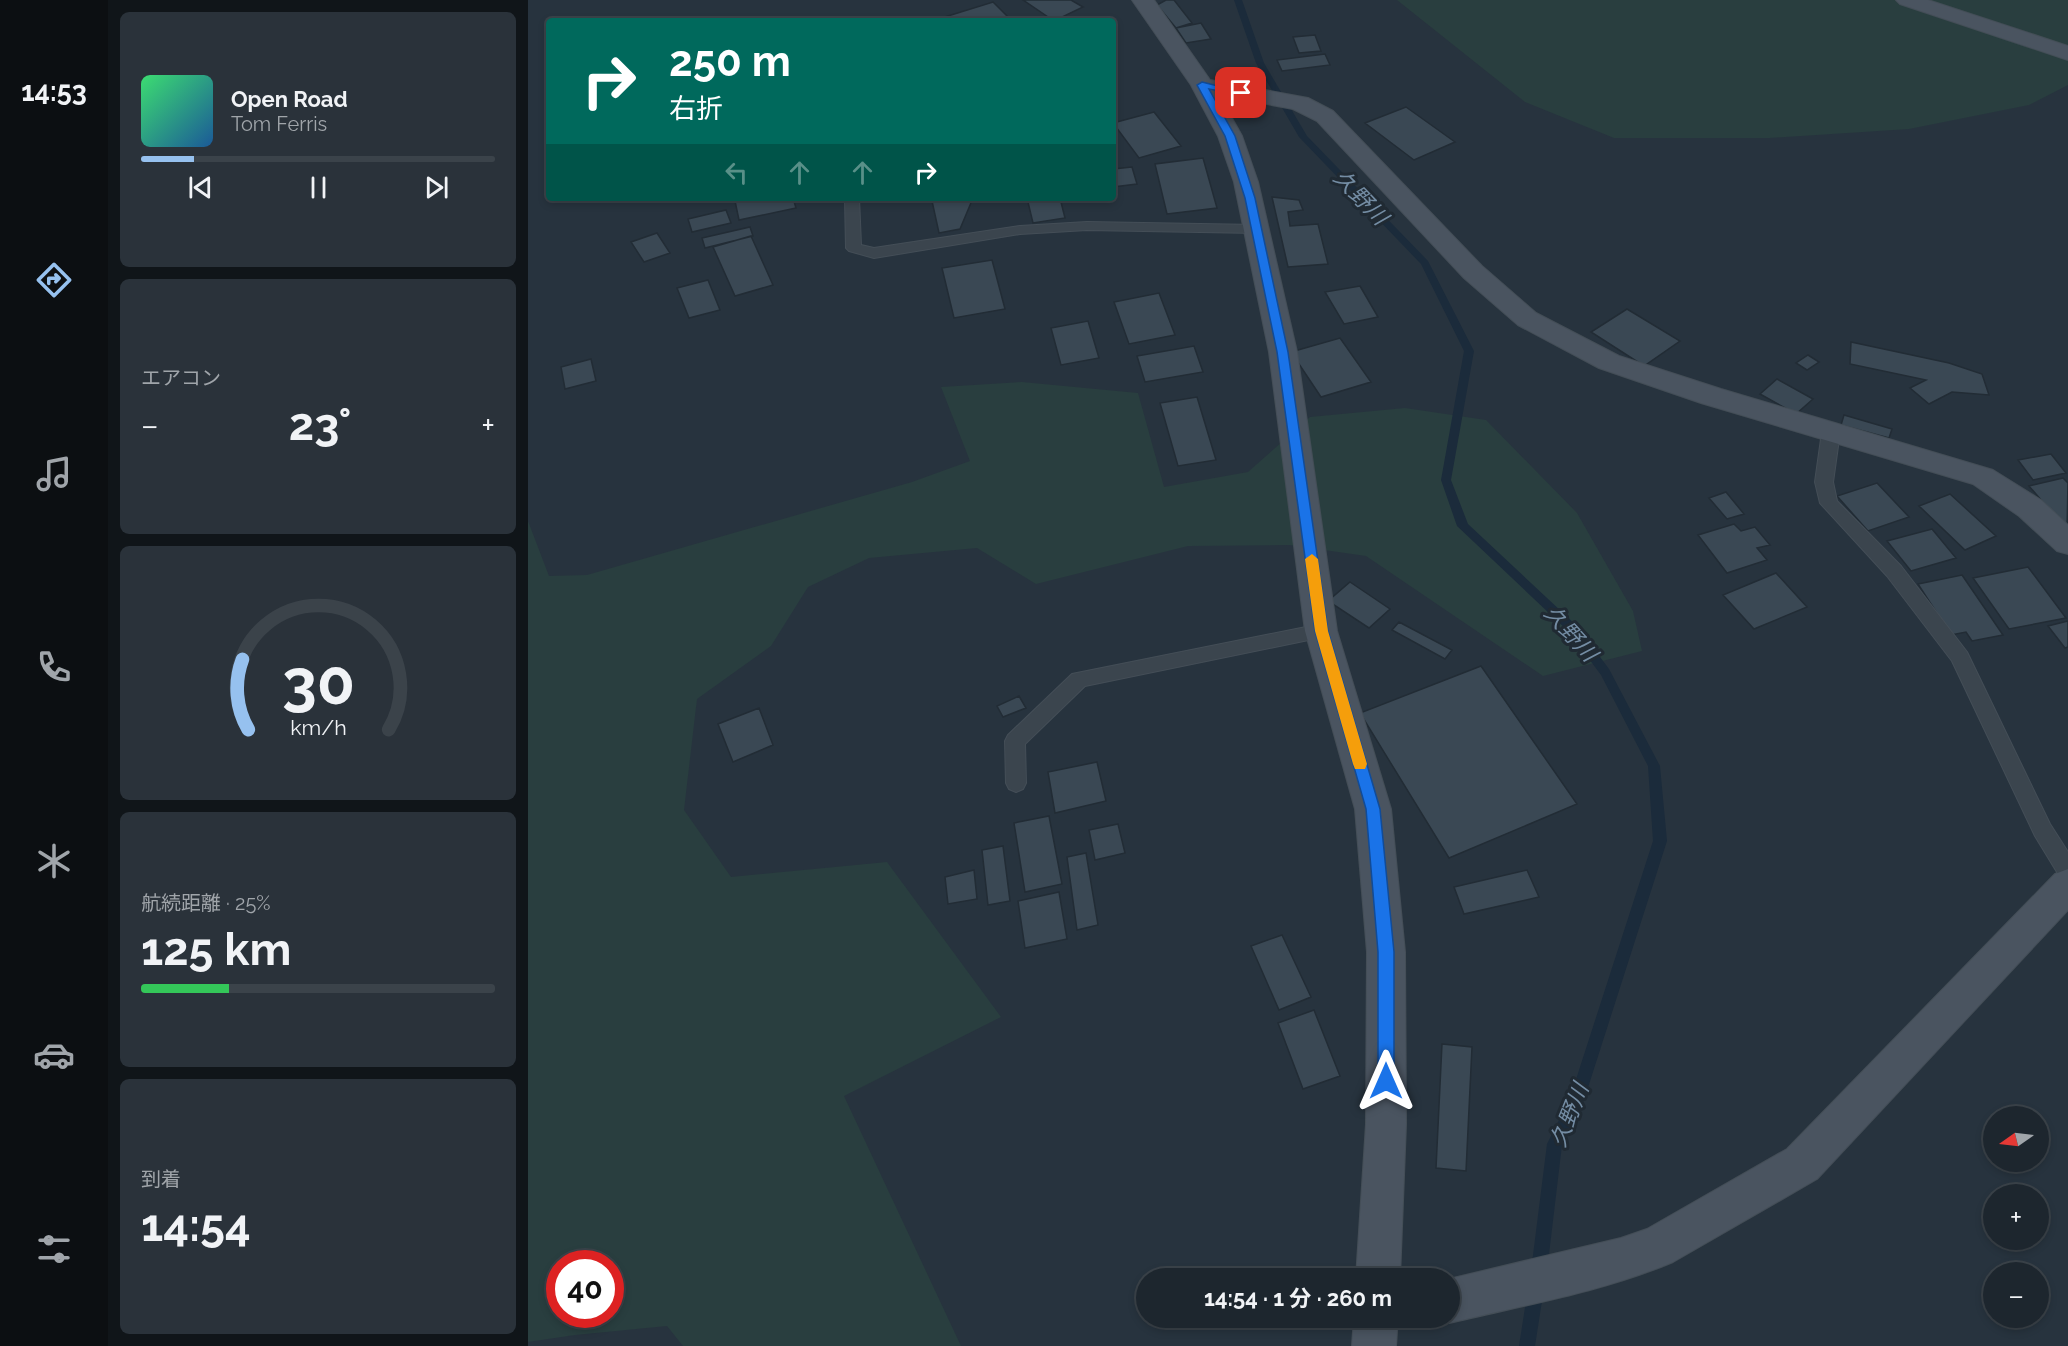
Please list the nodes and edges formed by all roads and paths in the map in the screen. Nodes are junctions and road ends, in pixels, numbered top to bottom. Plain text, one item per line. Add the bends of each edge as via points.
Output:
1 (1143, 0) edge
2 (1907, 0) edge
3 (2068, 53) edge
4 (1202, 85) junction
5 (852, 201) edge
6 (1257, 229) junction
7 (1831, 432) junction
8 (2068, 543) edge
9 (1321, 631) junction
10 (1016, 783) dead end
11 (2068, 870) edge
12 (2068, 885) edge
13 (1379, 1268) edge
14 (1460, 1298) edge
15 (1375, 1328) edge
16 (1374, 1346) edge

1 - 4 street
2 - 3 street
4 - 6 street via 1230,136
4 - 7 street via 1300,103 1325,116 1473,272 1527,319 1609,362
5 - 6 lane via 854,248 874,253 1087,225
6 - 9 street via 1282,352
7 - 8 street via 1983,477 2030,508
7 - 11 lane via 1824,482 1829,502 1894,571 1960,657 2042,830
9 - 10 lane via 1079,679 1015,741
9 - 13 street via 1373,809 1384,930 1386,1124
12 - 14 street via 1802,1164 1658,1247 1621,1260
15 - 16 street

